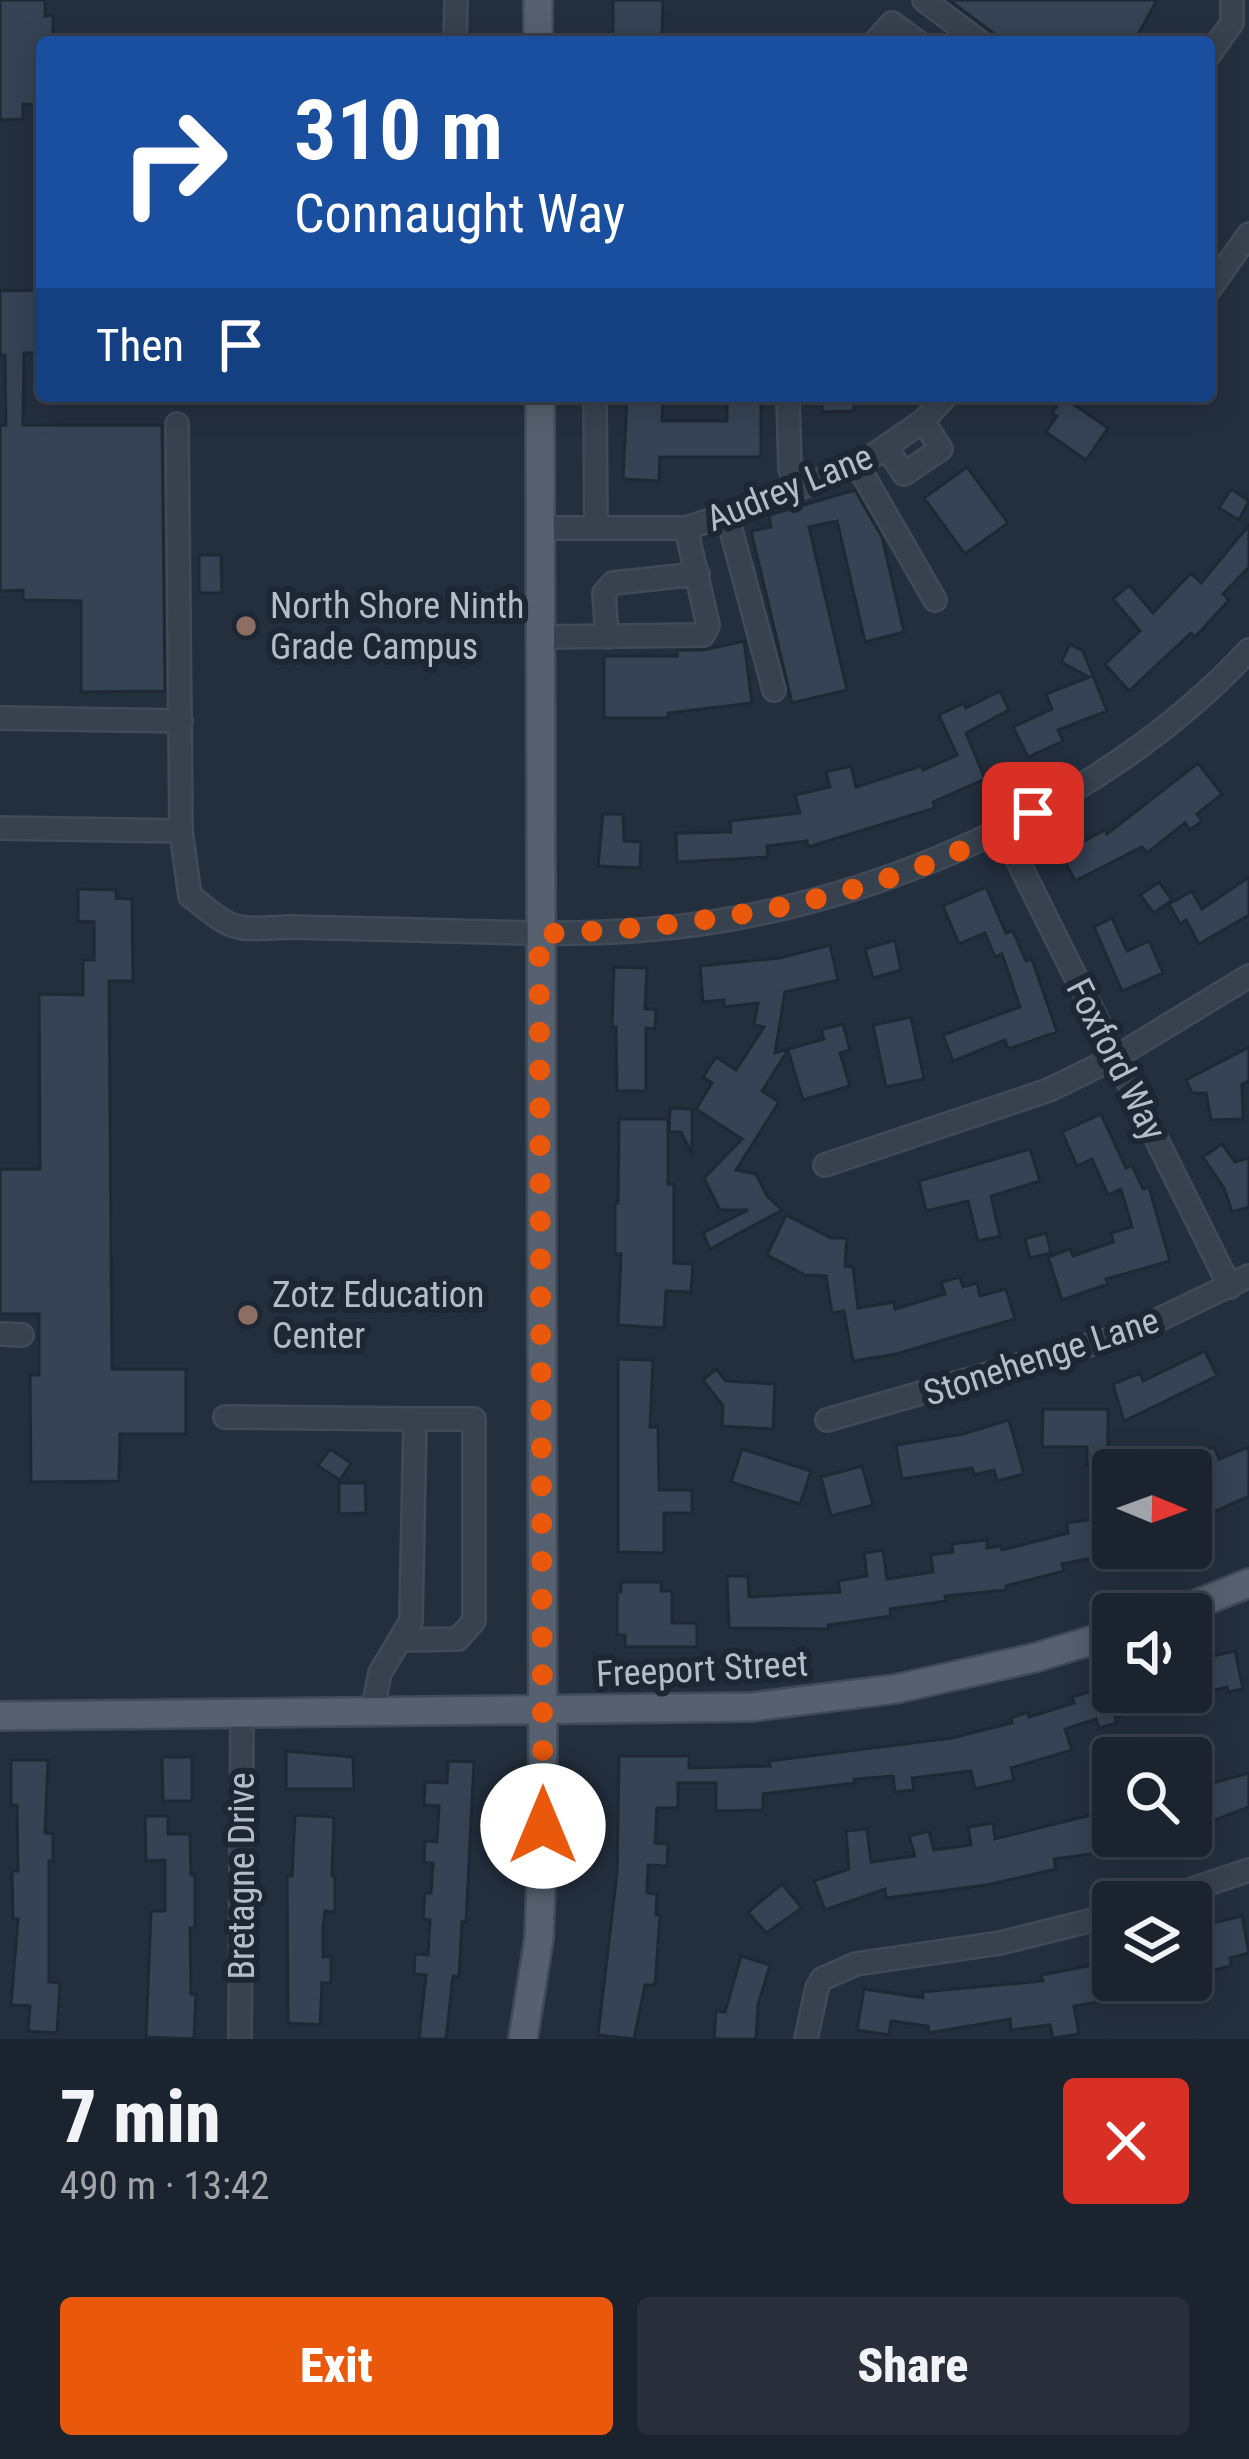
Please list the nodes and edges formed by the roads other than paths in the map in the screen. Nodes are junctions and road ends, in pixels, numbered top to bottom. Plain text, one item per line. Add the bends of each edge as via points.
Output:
1 (456, 0) edge
2 (538, 0) edge
3 (924, 0) edge
4 (1232, 0) edge
5 (455, 36) edge
6 (538, 36) edge
7 (880, 36) edge
8 (910, 36) edge
9 (972, 36) edge
10 (1215, 47) edge
11 (1249, 233) edge
12 (1215, 281) edge
13 (540, 402) edge
14 (595, 402) edge
15 (788, 402) edge
16 (940, 402) edge
17 (923, 421) junction
18 (177, 424) dead end
19 (886, 447) junction
20 (858, 466) junction
21 (796, 490) junction
22 (727, 515) junction
23 (540, 528) junction
24 (596, 528) junction
25 (686, 528) junction
26 (698, 574) junction
27 (935, 600) dead end
28 (607, 637) junction
29 (541, 638) junction
30 (1249, 650) edge
31 (774, 691) dead end
32 (0, 718) edge
33 (182, 721) junction
34 (0, 827) edge
35 (181, 831) junction
36 (1003, 831) junction
37 (539, 934) junction
38 (1249, 976) edge
39 (1116, 1057) junction
40 (825, 1165) dead end
41 (1240, 1281) edge
42 (225, 1417) dead end
43 (415, 1419) junction
44 (827, 1420) dead end
45 (1249, 1583) edge
46 (1212, 1598) edge
47 (402, 1640) junction
48 (1092, 1640) edge
49 (542, 1710) junction
50 (372, 1713) junction
51 (242, 1714) junction
52 (0, 1716) edge
53 (1249, 1870) edge
54 (1212, 1882) edge
55 (1092, 1921) edge
56 (240, 2039) edge
57 (524, 2039) edge
58 (806, 2039) edge

1 - 5 street
2 - 6 main road
3 - 9 street
4 - 10 street via 1232,23
7 - 8 street via 892,23
11 - 12 street
13 - 23 main road
14 - 24 street
15 - 21 street
16 - 17 street, Audrey Lane
17 - 19 street, Audrey Lane
17 - 19 street via 941,449 904,473
18 - 33 street
19 - 20 street, Audrey Lane
20 - 21 street, Audrey Lane
20 - 27 street
21 - 22 street, Audrey Lane
22 - 25 street, Audrey Lane
22 - 31 street
23 - 24 street, Audrey Lane
23 - 29 main road
24 - 25 street, Audrey Lane
25 - 26 street
26 - 28 street via 613,583 604,593
26 - 28 street via 703,635
28 - 29 street
29 - 37 main road
30 - 36 street via 1169,723
32 - 33 street
33 - 35 street
34 - 35 street
35 - 37 street via 190,896 233,926
36 - 37 street via 916,868 752,913 647,930
36 - 39 street, Foxford Way
37 - 49 main road
38 - 39 street
39 - 40 street via 1049,1090
39 - 41 street, Foxford Way
41 - 44 street, Stonehenge Lane via 1131,1333
42 - 43 street
43 - 47 street via 411,1621
43 - 47 street via 474,1419 474,1622 458,1639
45 - 46 main road
47 - 50 street via 380,1673
48 - 49 main road, Freeport Street via 895,1689 808,1701
49 - 50 main road, Freeport Street
49 - 57 main road via 539,1938
50 - 51 main road, Freeport Street
51 - 52 main road, Freeport Street
51 - 56 street, Bretagne Drive
53 - 54 street
55 - 58 street via 856,1964 822,1979

